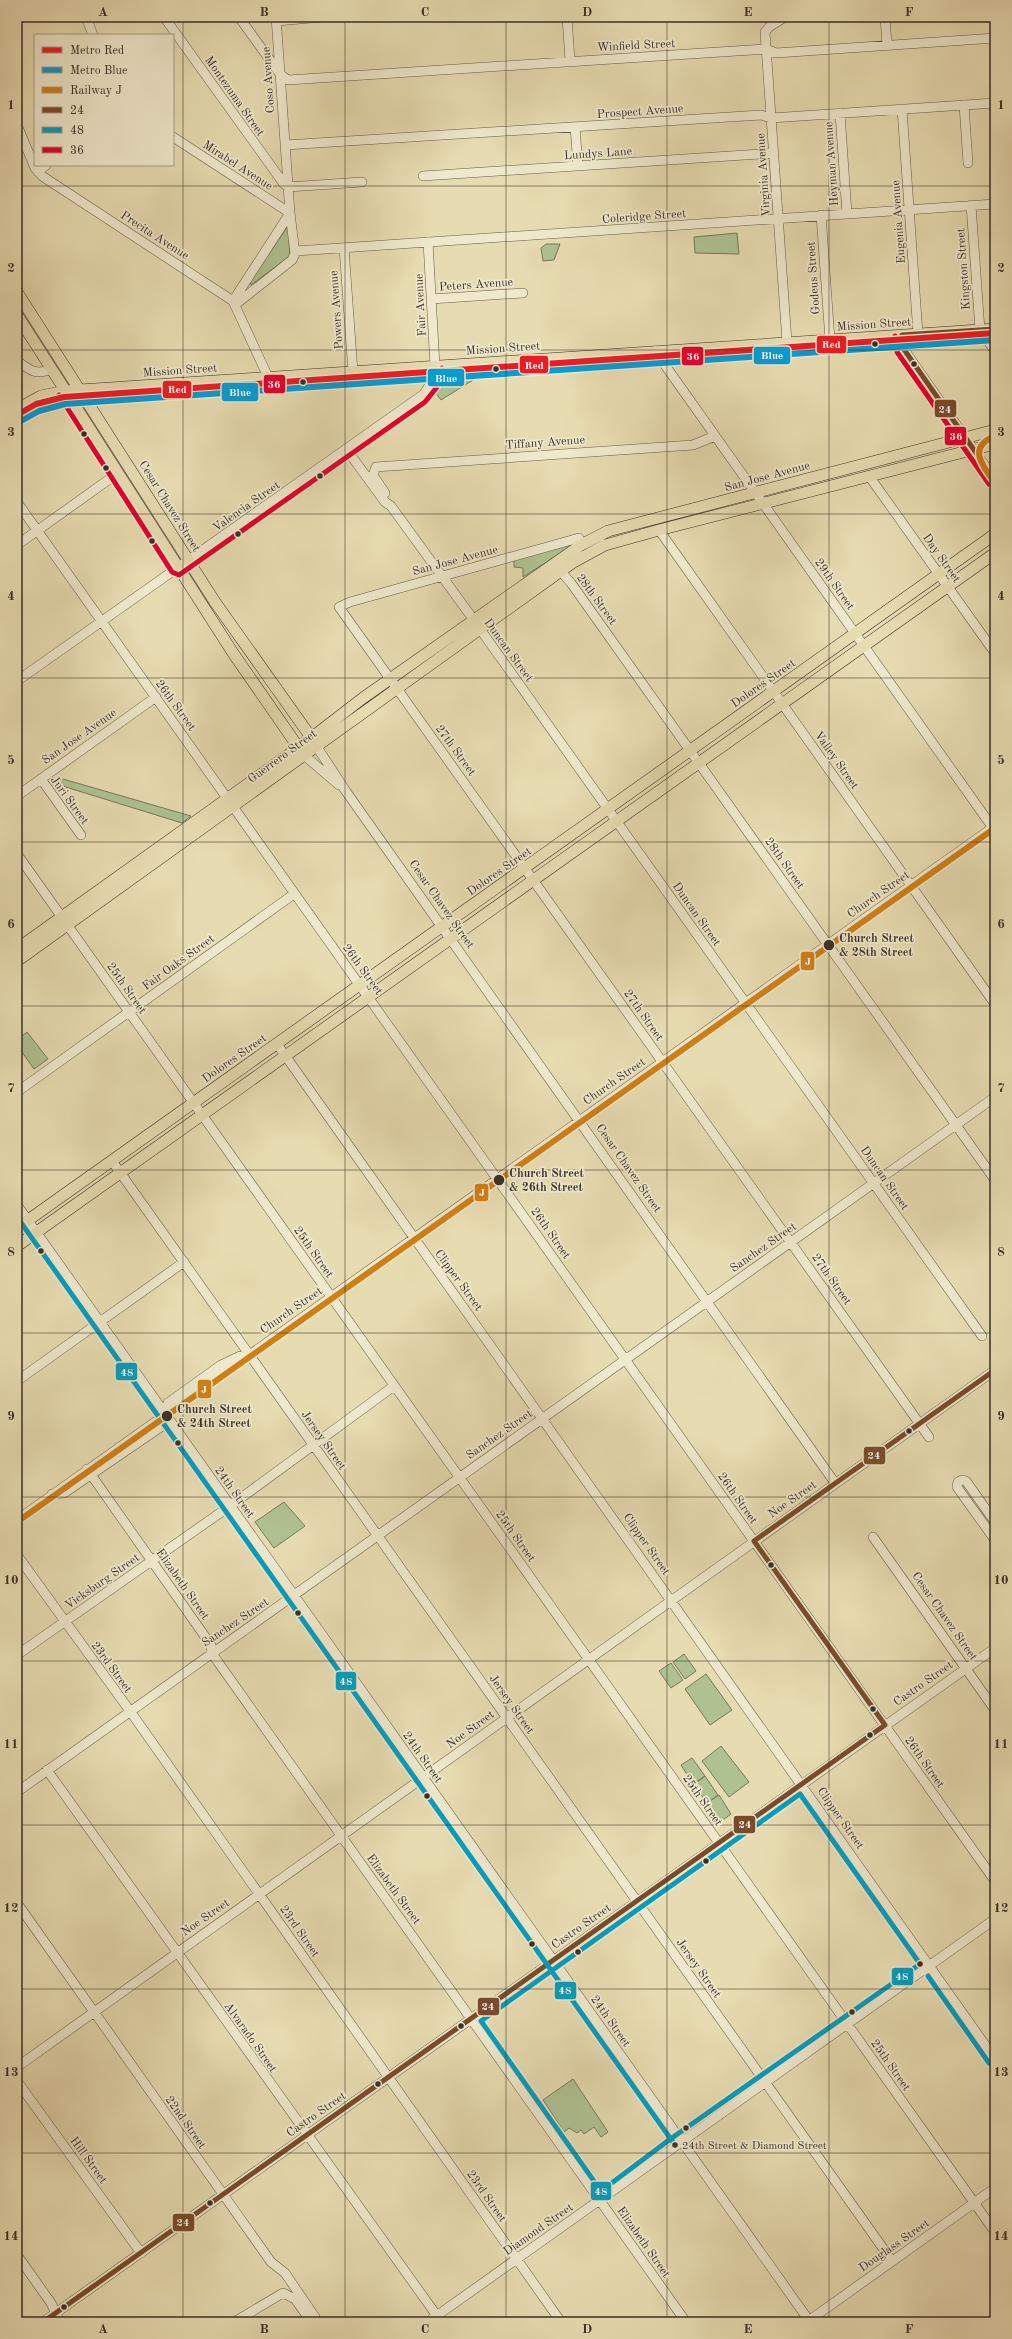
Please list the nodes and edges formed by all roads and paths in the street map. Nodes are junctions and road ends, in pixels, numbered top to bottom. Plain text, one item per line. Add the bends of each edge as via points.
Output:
1 (86, 17) edge
2 (164, 17) edge
3 (239, 17) edge
4 (323, 17) edge
5 (567, 17) edge
6 (785, 17) edge
7 (885, 17) edge
8 (276, 19) edge
9 (93, 34) edge
10 (995, 38) edge
11 (887, 45) junction
12 (766, 49) junction
13 (570, 61) junction
14 (280, 74) junction
15 (995, 103) edge
16 (964, 105) junction
17 (902, 109) junction
18 (840, 113) junction
19 (771, 118) junction
20 (17, 124) edge
21 (575, 127) junction
22 (174, 138) edge
23 (285, 145) junction
24 (774, 153) junction
25 (34, 163) edge
26 (968, 163) dead end
27 (35, 166) edge
28 (45, 166) edge
29 (578, 166) junction
30 (38, 172) junction
31 (423, 176) dead end
32 (362, 182) dead end
33 (288, 187) junction
34 (995, 204) edge
35 (971, 205) junction
36 (909, 209) junction
37 (290, 213) junction
38 (847, 214) junction
39 (821, 215) junction
40 (778, 218) junction
41 (428, 242) junction
42 (344, 248) junction
43 (296, 251) junction
44 (17, 292) edge
45 (523, 293) dead end
46 (431, 298) junction
47 (234, 302) junction
48 (17, 315) edge
49 (995, 329) edge
50 (980, 330) junction
51 (918, 334) junction
52 (902, 335) junction
53 (830, 340) junction
54 (787, 342) junction
55 (995, 350) edge
56 (655, 351) junction
57 (17, 361) edge
58 (436, 366) junction
59 (51, 369) junction
60 (353, 372) junction
61 (268, 377) junction
62 (79, 390) junction
63 (65, 391) junction
64 (17, 408) edge
65 (995, 430) edge
66 (715, 436) junction
67 (966, 438) junction
68 (995, 444) edge
69 (346, 450) junction
70 (973, 450) junction
71 (376, 467) joint
72 (118, 474) junction
73 (869, 476) junction
74 (995, 480) edge
75 (754, 492) junction
76 (17, 502) edge
77 (762, 503) junction
78 (391, 506) junction
79 (659, 530) junction
80 (38, 531) junction
81 (995, 534) edge
82 (578, 538) dead end
83 (17, 545) edge
84 (995, 553) edge
85 (190, 560) junction
86 (552, 563) junction
87 (178, 568) junction
88 (561, 571) junction
89 (939, 574) junction
90 (442, 577) junction
91 (948, 586) junction
92 (339, 607) joint
93 (102, 622) junction
94 (476, 625) junction
95 (855, 634) junction
96 (864, 646) junction
97 (995, 653) edge
98 (390, 679) junction
99 (17, 681) edge
100 (397, 689) junction
101 (773, 692) junction
102 (156, 697) junction
103 (782, 704) junction
104 (314, 742) junction
105 (691, 750) junction
106 (301, 752) junction
107 (699, 762) junction
108 (41, 779) junction
109 (345, 790) junction
110 (17, 796) edge
111 (231, 803) junction
112 (608, 809) junction
113 (616, 821) junction
114 (994, 825) edge
115 (81, 835) dead end
116 (17, 854) edge
117 (525, 868) junction
118 (534, 880) junction
119 (910, 885) junction
120 (294, 894) junction
121 (64, 921) junction
122 (442, 927) junction
123 (450, 939) junction
124 (827, 944) junction
125 (17, 949) edge
126 (17, 961) edge
127 (360, 985) junction
128 (368, 997) junction
129 (745, 1003) junction
130 (995, 1004) edge
131 (129, 1012) junction
132 (277, 1044) junction
133 (286, 1056) junction
134 (662, 1062) junction
135 (17, 1092) edge
136 (995, 1097) edge
137 (194, 1103) junction
138 (202, 1115) junction
139 (578, 1120) junction
140 (956, 1125) junction
141 (112, 1161) junction
142 (120, 1173) junction
143 (497, 1178) junction
144 (995, 1180) edge
145 (874, 1183) junction
146 (17, 1205) edge
147 (28, 1220) junction
148 (17, 1228) edge
149 (37, 1232) junction
150 (413, 1237) junction
151 (791, 1242) junction
152 (17, 1246) edge
153 (184, 1262) junction
154 (331, 1296) junction
155 (707, 1302) junction
156 (100, 1322) junction
157 (982, 1336) dead end
158 (249, 1354) junction
159 (625, 1359) junction
160 (995, 1370) edge
161 (17, 1380) edge
162 (394, 1386) junction
163 (165, 1414) junction
164 (543, 1418) junction
165 (920, 1424) junction
166 (929, 1437) dead end
167 (312, 1444) junction
168 (89, 1473) junction
169 (459, 1477) junction
170 (835, 1483) junction
171 (230, 1506) junction
172 (17, 1520) edge
173 (994, 1521) edge
174 (985, 1526) junction
175 (377, 1536) junction
176 (873, 1537) dead end
177 (995, 1540) edge
178 (754, 1541) junction
179 (17, 1555) edge
180 (152, 1560) junction
181 (294, 1596) junction
182 (672, 1600) junction
183 (65, 1622) junction
184 (995, 1648) edge
185 (212, 1653) junction
186 (17, 1655) edge
187 (588, 1659) junction
188 (966, 1668) junction
189 (995, 1710) edge
190 (130, 1711) junction
191 (506, 1718) junction
192 (885, 1726) junction
193 (47, 1770) junction
194 (423, 1778) junction
195 (802, 1784) junction
196 (17, 1792) edge
197 (342, 1837) junction
198 (719, 1843) junction
199 (995, 1882) edge
200 (258, 1894) junction
201 (637, 1901) junction
202 (17, 1903) edge
203 (995, 1919) edge
204 (176, 1952) junction
205 (553, 1961) junction
206 (930, 1966) junction
207 (93, 2011) junction
208 (472, 2019) junction
209 (847, 2024) junction
210 (995, 2059) edge
211 (17, 2067) edge
212 (389, 2077) junction
213 (17, 2081) edge
214 (765, 2082) junction
215 (306, 2136) junction
216 (681, 2141) junction
217 (995, 2188) edge
218 (223, 2195) junction
219 (599, 2201) junction
220 (974, 2203) junction
221 (995, 2232) edge
222 (141, 2253) junction
223 (17, 2255) edge
224 (517, 2260) junction
225 (892, 2261) junction
226 (56, 2313) junction
227 (437, 2316) junction
228 (995, 2318) edge
229 (43, 2322) edge
230 (60, 2322) edge
231 (234, 2322) edge
232 (428, 2322) edge
233 (561, 2322) edge
234 (686, 2322) edge
235 (808, 2322) edge
236 (990, 2322) edge

1 - 9 street
2 - 33 street, Montezuma Street via 278,178
3 - 14 street
4 - 8 street
5 - 13 street
6 - 12 street, Virginia Avenue via 769,26 765,32
7 - 11 street
8 - 14 street, Coso Avenue
10 - 11 street, Winfield Street
11 - 12 street, Winfield Street via 776,53
12 - 13 street, Winfield Street
12 - 19 street, Virginia Avenue
13 - 14 street, Winfield Street via 288,80
14 - 23 street, Coso Avenue
15 - 16 street, Prospect Avenue
16 - 17 street, Prospect Avenue
16 - 26 street
17 - 18 street, Prospect Avenue
17 - 36 street, Eugenia Avenue
18 - 19 street, Prospect Avenue
18 - 38 street, Heyman Avenue
19 - 21 street, Prospect Avenue via 761,115
19 - 24 street, Virginia Avenue
20 - 25 street
21 - 23 street, Prospect Avenue
21 - 29 street
22 - 37 street, Mirabel Avenue
23 - 33 street, Coso Avenue
24 - 29 street, Lundys Lane
24 - 40 street, Virginia Avenue
27 - 30 street
28 - 30 street
29 - 31 street, Lundys Lane
30 - 47 street, Precita Avenue
32 - 33 street
33 - 37 street, Coso Avenue
34 - 35 street, Coleridge Street
35 - 36 street, Coleridge Street
35 - 50 street, Kingston Street
36 - 38 street, Coleridge Street
36 - 51 street, Eugenia Avenue
37 - 43 street, Coso Avenue
37 - 47 street
38 - 39 street, Coleridge Street
39 - 40 street, Coleridge Street
39 - 53 street, Godeus Street
40 - 41 street, Coleridge Street
40 - 54 street, Virginia Avenue
41 - 42 street, Coleridge Street
41 - 46 street, Fair Avenue
42 - 43 street, Coleridge Street
42 - 60 street, Powers Avenue
43 - 47 street via 292,260
44 - 62 main road, Cesar Chavez Street
45 - 46 street, Peters Avenue
46 - 58 street, Fair Avenue
47 - 61 street
48 - 59 main road, Cesar Chavez Street
49 - 50 main road, Mission Street
50 - 51 main road, Mission Street
50 - 55 street
51 - 52 main road, Mission Street
52 - 53 main road, Mission Street
52 - 67 street via 903,348
53 - 54 main road, Mission Street
54 - 56 main road, Mission Street
56 - 58 main road, Mission Street
56 - 66 street, 29th Street
57 - 59 street via 34,373
58 - 60 main road, Mission Street
58 - 69 street, Valencia Street via 432,381 420,397
59 - 63 main road, Cesar Chavez Street
60 - 61 main road, Mission Street
61 - 62 main road, Mission Street
62 - 63 main road, Mission Street
62 - 85 main road, Cesar Chavez Street via 91,404
63 - 64 main road, Mission Street via 41,396
63 - 72 main road, Cesar Chavez Street
65 - 67 main road, San Jose Avenue
66 - 71 street, Tiffany Avenue via 693,445
66 - 75 street, 29th Street
67 - 70 street
67 - 75 main road, San Jose Avenue
68 - 70 main road, San Jose Avenue
69 - 78 street, Duncan Street via 385,502
69 - 85 street, Valencia Street
70 - 73 main road, San Jose Avenue
70 - 74 street
71 - 78 street, Duncan Street via 373,475
72 - 80 street
72 - 87 main road, Cesar Chavez Street
73 - 77 main road, San Jose Avenue
73 - 89 street, Day Street
75 - 77 street, 29th Street
75 - 86 main road, San Jose Avenue via 608,531 581,544
76 - 80 street, 26th Street
77 - 79 main road, San Jose Avenue
77 - 95 street, 29th Street
78 - 90 street, Duncan Street
79 - 88 main road, San Jose Avenue via 605,545
79 - 101 street, Valley Street
80 - 83 street
80 - 93 street, 26th Street
81 - 89 main road, Dolores Street
82 - 90 street, San Jose Avenue
84 - 91 main road
85 - 87 street, Valencia Street
85 - 104 main road, Cesar Chavez Street via 246,648
86 - 88 street, 28th Street
86 - 94 main road, Guerrero Street
87 - 93 street, Valencia Street
87 - 106 main road, Cesar Chavez Street
88 - 94 main road, Guerrero Street
88 - 105 street, 28th Street
89 - 91 street, Day Street
89 - 95 main road, Dolores Street
90 - 92 street, San Jose Avenue
90 - 94 street, Duncan Street
91 - 96 main road
91 - 97 street, Day Street
92 - 98 street, 27th Street
93 - 99 street, Valencia Street
93 - 102 street, 26th Street
94 - 98 main road, Guerrero Street
94 - 100 main road, Guerrero Street
94 - 112 street, Duncan Street
95 - 96 street, 29th Street
95 - 101 main road, Dolores Street
96 - 103 main road
96 - 114 street, 29th Street
98 - 100 street, 27th Street
98 - 104 main road, Guerrero Street
100 - 104 main road, Guerrero Street
100 - 117 street, 27th Street
101 - 103 street, Valley Street
101 - 105 main road, Dolores Street
102 - 108 street, San Jose Avenue
102 - 111 street, 26th Street
103 - 107 main road
103 - 119 street, Valley Street
104 - 106 main road, Guerrero Street
104 - 109 street, Cesar Chavez Street
105 - 107 street, 28th Street
105 - 112 main road, Dolores Street
106 - 109 street, Cesar Chavez Street
106 - 111 main road, Guerrero Street
107 - 113 main road
107 - 124 street, 28th Street
108 - 110 street, San Jose Avenue
108 - 115 street, Juri Street
109 - 122 street, Cesar Chavez Street
111 - 120 street, 26th Street
111 - 121 main road, Guerrero Street
112 - 113 street, Duncan Street
112 - 117 main road, Dolores Street
113 - 118 main road
113 - 129 street, Duncan Street
114 - 119 street, Church Street
116 - 121 street, 25th Street
117 - 118 street, 27th Street
117 - 122 main road, Dolores Street
118 - 123 main road
118 - 134 street, 27th Street
119 - 124 street, Church Street
119 - 130 street, Valley Street
120 - 127 street, 26th Street
120 - 131 street, Fair Oaks Street
121 - 125 main road, Guerrero Street
121 - 126 main road, Guerrero Street
121 - 131 street, 25th Street
122 - 123 street, Cesar Chavez Street
122 - 127 main road, Dolores Street
123 - 128 main road
123 - 139 street, Cesar Chavez Street
124 - 129 street, Church Street
124 - 140 street, 28th Street
127 - 128 street, 26th Street
127 - 132 main road, Dolores Street
128 - 133 main road
128 - 143 street, 26th Street
129 - 134 street, Church Street
129 - 145 street, Duncan Street
131 - 135 street, Fair Oaks Street
131 - 137 street, 25th Street
132 - 133 street, Clipper Street
132 - 137 main road, Dolores Street
133 - 138 main road
133 - 150 street, Clipper Street
134 - 139 street, Church Street
134 - 151 street, 27th Street
136 - 140 street, Sanchez Street
137 - 138 street, 25th Street
137 - 141 main road, Dolores Street
138 - 142 main road
138 - 154 street, 25th Street
139 - 143 street, Church Street
139 - 155 street, Cesar Chavez Street
140 - 144 street, 28th Street
140 - 145 street, Sanchez Street
141 - 142 street, Jersey Street
141 - 147 main road, Dolores Street
142 - 149 main road
142 - 153 street, Jersey Street
143 - 150 street, Church Street
143 - 159 street, 26th Street
145 - 151 street, Sanchez Street
145 - 157 street, Duncan Street
146 - 147 street, 24th Street
147 - 148 main road, Dolores Street
147 - 149 street, 24th Street
149 - 152 main road
149 - 156 street, 24th Street
150 - 154 street, Church Street
150 - 164 street, Clipper Street
151 - 155 street, Sanchez Street
151 - 165 street, 27th Street
153 - 156 street
153 - 158 street, Jersey Street
154 - 158 street, Church Street
154 - 162 street, 25th Street
155 - 159 street, Sanchez Street
155 - 170 street, Cesar Chavez Street
156 - 161 street
156 - 163 street, 24th Street
158 - 163 street, Church Street
158 - 167 street, Jersey Street
159 - 164 street, Sanchez Street
159 - 178 street, 26th Street
160 - 165 street, Noe Street
162 - 167 street, Vicksburg Street
162 - 169 street, 25th Street
163 - 168 street, Church Street via 162,1426
163 - 171 street, 24th Street
164 - 169 street, Sanchez Street
164 - 182 street, Clipper Street
165 - 166 street, 27th Street
165 - 170 street, Noe Street
167 - 171 street, Vicksburg Street
167 - 175 street, Jersey Street
168 - 172 street, Church Street via 64,1494 52,1494
168 - 180 street, Elizabeth Street
169 - 175 street, Sanchez Street
169 - 187 street, 25th Street
170 - 178 street, Noe Street
171 - 180 street, Vicksburg Street
171 - 181 street, 24th Street
173 - 174 street
173 - 174 street via 966,1481 958,1482 957,1487
174 - 177 street
175 - 181 street, Sanchez Street
175 - 191 street, Jersey Street
176 - 188 street, Cesar Chavez Street
178 - 182 street, Noe Street
178 - 192 street, 26th Street
179 - 183 street, 23rd Street
180 - 183 street, Vicksburg Street
180 - 185 street, Elizabeth Street via 211,1645
181 - 185 street, Sanchez Street
181 - 194 street, 24th Street
182 - 187 street, Noe Street
182 - 195 street, Clipper Street
183 - 186 street, Vicksburg Street
183 - 190 street, 23rd Street
184 - 188 street, Castro Street
185 - 190 street, Sanchez Street
185 - 197 street, Elizabeth Street
187 - 191 street, Noe Street
187 - 198 street, 25th Street
188 - 189 street, Cesar Chavez Street
188 - 192 street, Castro Street
190 - 193 street, Sanchez Street
190 - 200 street, 23rd Street
191 - 194 street, Noe Street
191 - 201 street, Jersey Street
192 - 195 street, Castro Street
192 - 199 street, 26th Street
193 - 196 street, Sanchez Street
193 - 204 street, Alvarado Street
194 - 197 street, Noe Street
194 - 205 street, 24th Street
195 - 198 street, Castro Street
195 - 206 street, Clipper Street
197 - 200 street, Noe Street
197 - 208 street, Elizabeth Street
198 - 201 street, Castro Street
198 - 209 street, 25th Street
200 - 204 street, Noe Street
200 - 212 street, 23rd Street
201 - 205 street, Castro Street
201 - 214 street, Jersey Street
202 - 207 street, 22nd Street
203 - 206 street, Diamond Street
204 - 207 street, Noe Street
204 - 215 street, Alvarado Street
205 - 208 street, Castro Street
205 - 216 street, 24th Street
206 - 209 street, Diamond Street
206 - 210 street, Clipper Street
207 - 211 street, Noe Street
207 - 218 street, 22nd Street
208 - 212 street, Castro Street
208 - 219 street, Elizabeth Street
209 - 214 street, Diamond Street
209 - 220 street, 25th Street
212 - 215 street, Castro Street
212 - 224 street, 23rd Street
213 - 222 street, Hill Street
214 - 216 street, Diamond Street
214 - 225 street, Jersey Street
215 - 218 street, Castro Street
215 - 227 street, Alvarado Street via 314,2143
216 - 219 street, Diamond Street
216 - 235 street, 24th Street
217 - 220 street, Douglass Street
218 - 222 street, Castro Street
218 - 231 street, 22nd Street via 271,2262 285,2273 314,2313 314,2320 310,2320 288,2294 279,2295
219 - 224 street, Diamond Street
219 - 234 street, Elizabeth Street
220 - 221 street, 25th Street
220 - 225 street, Douglass Street
222 - 226 street, Castro Street
223 - 226 street
224 - 227 street, Diamond Street
224 - 233 street, 23rd Street
225 - 235 street, Douglass Street
226 - 229 street, Castro Street
226 - 230 street
227 - 232 street, Diamond Street
228 - 236 street

